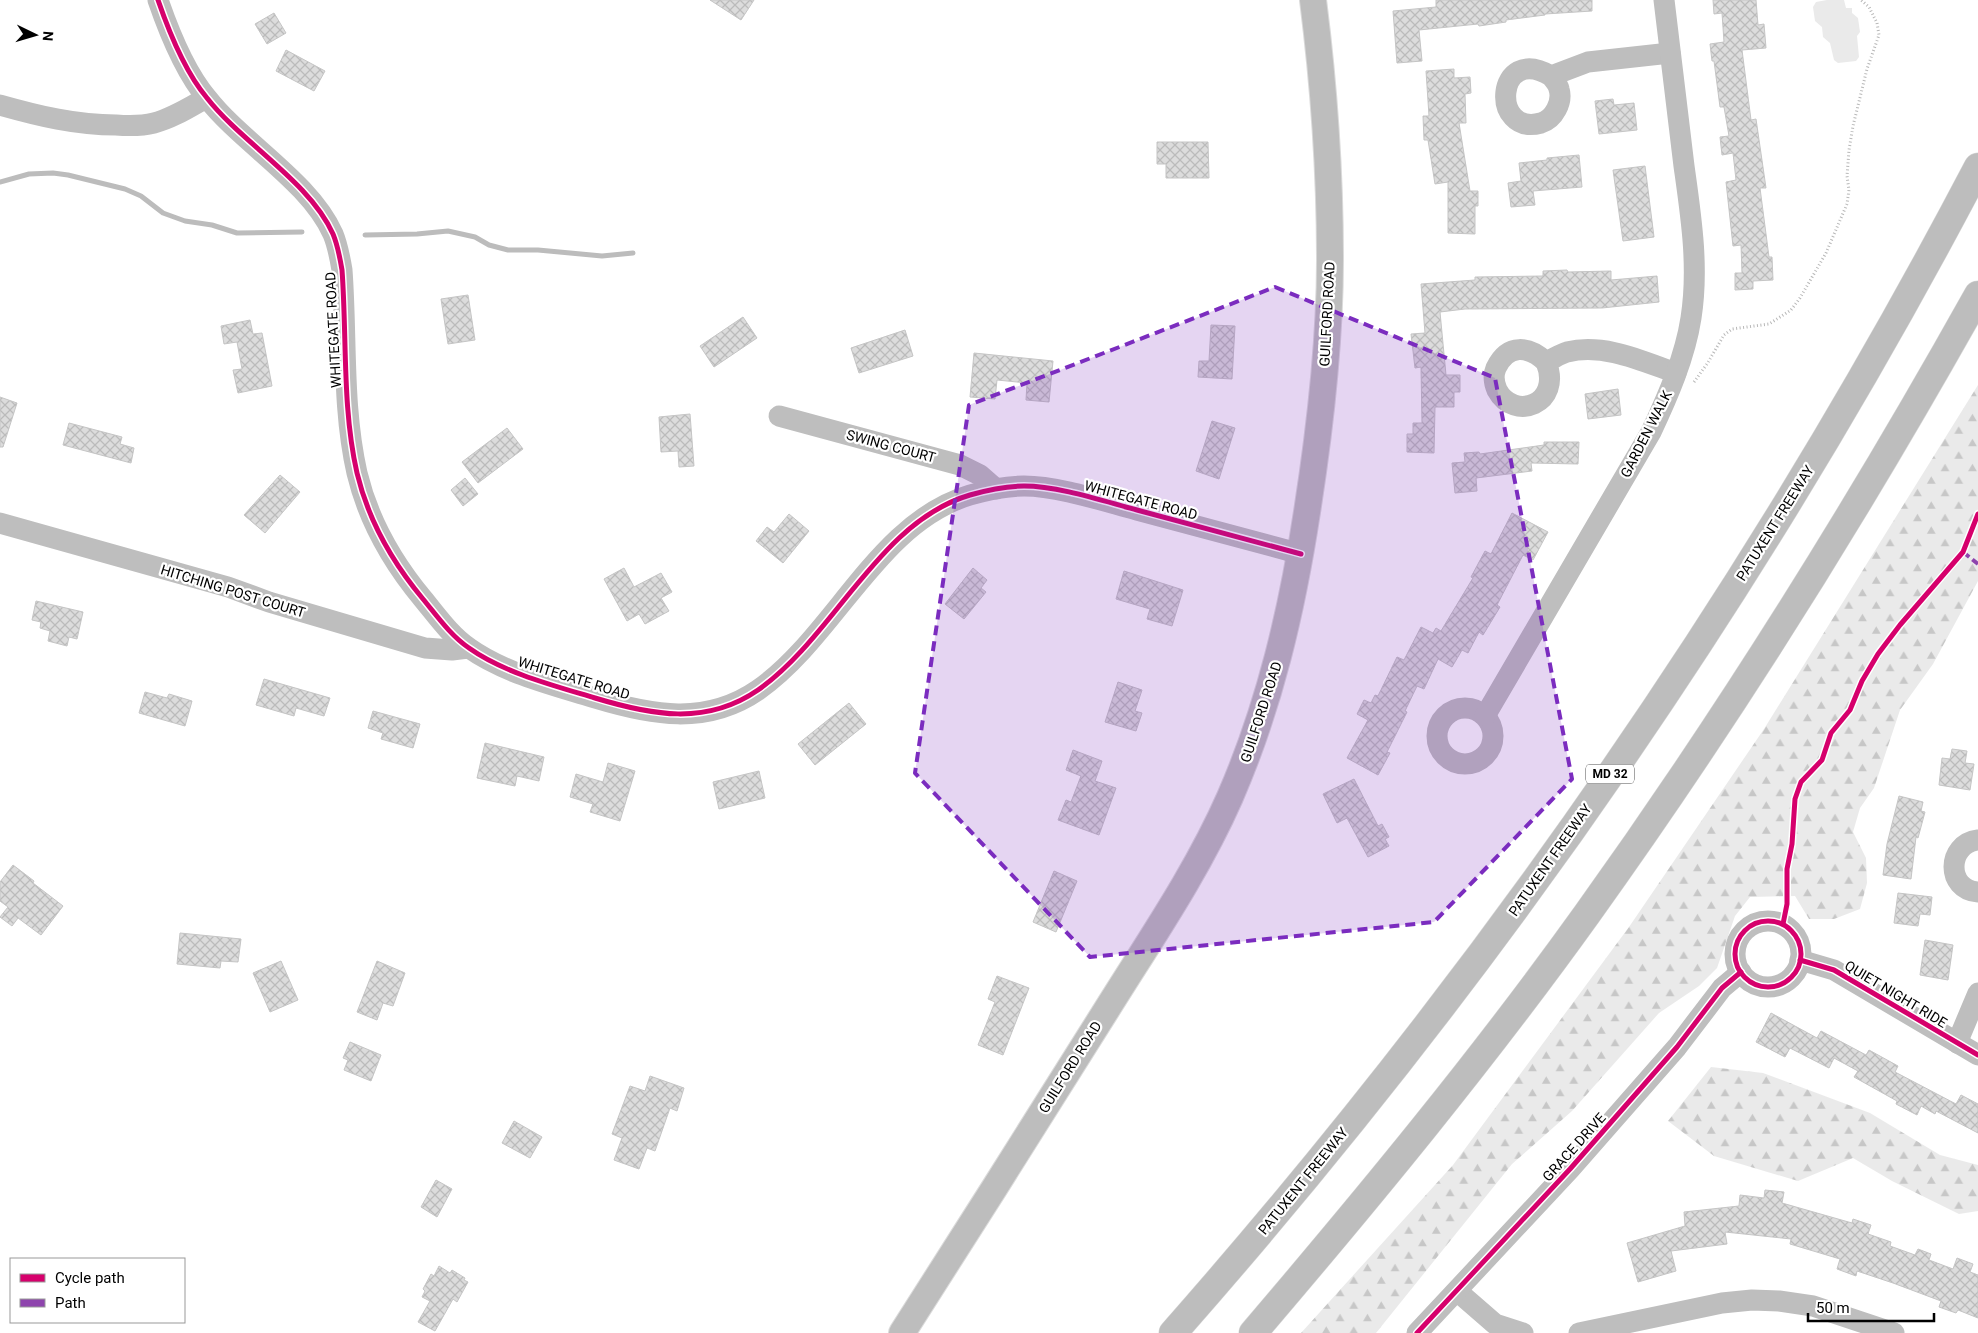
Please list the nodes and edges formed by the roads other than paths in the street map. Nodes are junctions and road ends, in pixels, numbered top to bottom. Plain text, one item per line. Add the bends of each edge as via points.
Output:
1 (158, 0) edge
2 (1313, 0) edge
3 (1664, 0) edge
4 (1670, 53) junction
5 (1551, 76) dead end
6 (206, 98) junction
7 (0, 105) edge
8 (1978, 167) edge
9 (1978, 295) edge
10 (1546, 362) dead end
11 (1674, 379) junction
12 (779, 416) dead end
13 (996, 489) junction
14 (0, 523) edge
15 (1301, 554) junction
16 (468, 648) junction
17 (1485, 716) dead end
18 (1978, 840) edge
19 (1978, 892) edge
20 (1800, 960) junction
21 (1741, 972) junction
22 (1978, 993) edge
23 (1957, 1043) junction
24 (1978, 1055) edge
25 (1456, 1291) junction
26 (1630, 1327) edge
27 (902, 1333) edge
28 (1173, 1333) edge
29 (1253, 1333) edge
30 (1417, 1333) edge
31 (1523, 1333) edge
32 (1579, 1333) edge
33 (1894, 1333) edge

1 - 6 street, WHITEGATE ROAD via 175,44
2 - 15 main road, GUILFORD ROAD via 1326,144 1330,261 1323,384
3 - 4 street, GARDEN WALK
4 - 5 street via 1588,62
4 - 11 street, GARDEN WALK via 1694,257 1691,318
6 - 7 street via 175,115 135,126 83,124
6 - 16 street, WHITEGATE ROAD via 306,195 332,233 342,270 351,440 365,498 396,562 443,624
8 - 28 highway, PATUXENT FREEWAY / MD 32 via 1801,483 1639,732 1461,982 1294,1192
9 - 29 highway via 1858,504 1783,625 1586,916 1407,1149
10 - 11 street via 1566,352 1598,350 1621,355
11 - 17 street, GARDEN WALK via 1651,432
12 - 13 street, SWING COURT via 960,465 980,474
13 - 15 street, WHITEGATE ROAD via 1025,486 1056,490
13 - 16 street, WHITEGATE ROAD via 967,496 912,527 884,553 787,667 756,691 709,711 684,715 661,713 609,702 511,670
14 - 16 street, HITCHING POST COURT via 228,587 425,648
15 - 27 main road, GUILFORD ROAD via 1290,613 1264,709 1229,800 1206,846 1165,917
18 - 19 street via 1965,844 1959,850 1954,870 1964,888
20 - 21 street via 1793,976 1772,986 1760,986
20 - 21 street via 1800,945 1789,928 1763,921 1753,924 1738,940 1736,957
20 - 23 street, QUIET NIGHT RIDE via 1834,970
21 - 25 street, GRACE DRIVE via 1722,988 1661,1066 1570,1169
22 - 23 street
23 - 24 street, QUIET NIGHT RIDE
25 - 30 street, GRACE DRIVE
25 - 31 street via 1495,1324
26 - 32 street
26 - 33 street via 1722,1303 1761,1300 1813,1306

